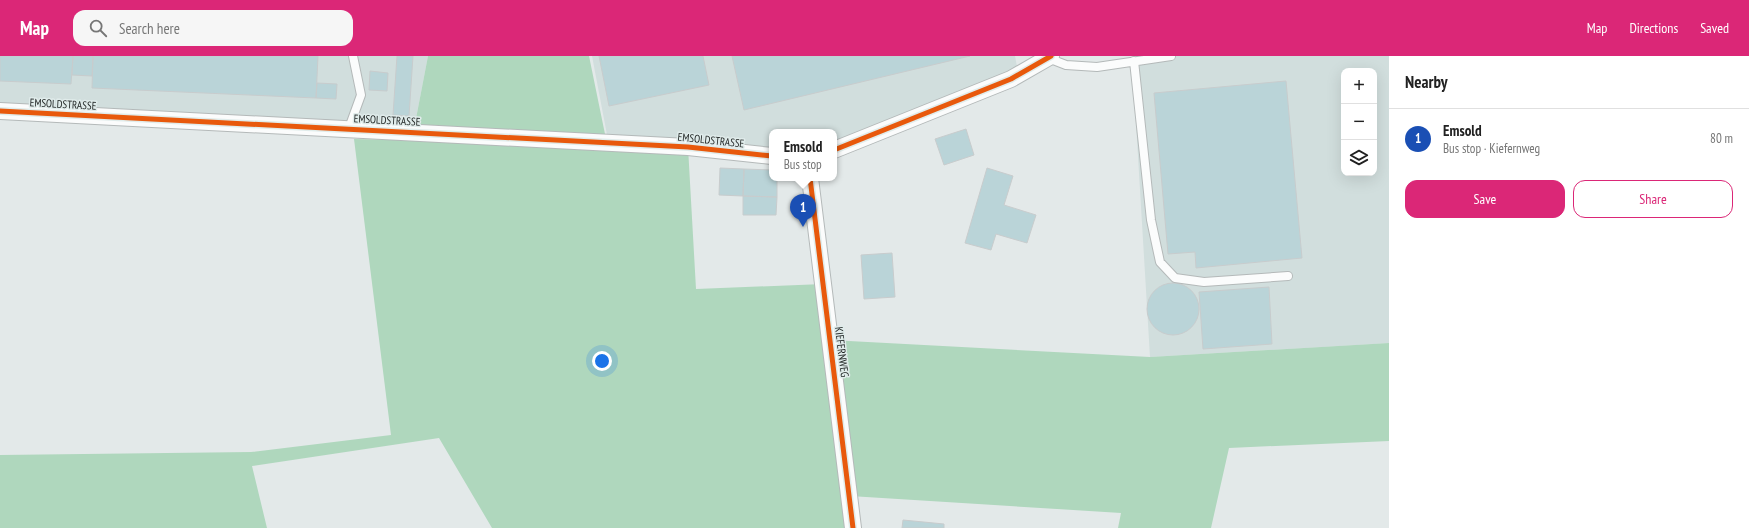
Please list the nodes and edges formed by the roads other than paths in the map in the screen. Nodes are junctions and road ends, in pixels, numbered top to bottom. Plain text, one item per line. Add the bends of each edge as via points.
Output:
1 (353, 56) edge
2 (1171, 56) edge
3 (1049, 57) edge
4 (1134, 61) junction
5 (0, 111) edge
6 (349, 128) junction
7 (837, 149) edge
8 (769, 156) edge
9 (810, 181) edge
10 (1288, 276) dead end
11 (853, 528) edge

1 - 6 lane via 361,95
2 - 4 lane
3 - 4 lane via 1066,65 1097,67
3 - 7 street via 1011,79
4 - 10 lane via 1151,220 1160,262 1175,278 1204,282
5 - 6 street, EMSOLDSTRASSE
6 - 8 street, EMSOLDSTRASSE via 688,147
9 - 11 street, KIEFERNWEG

